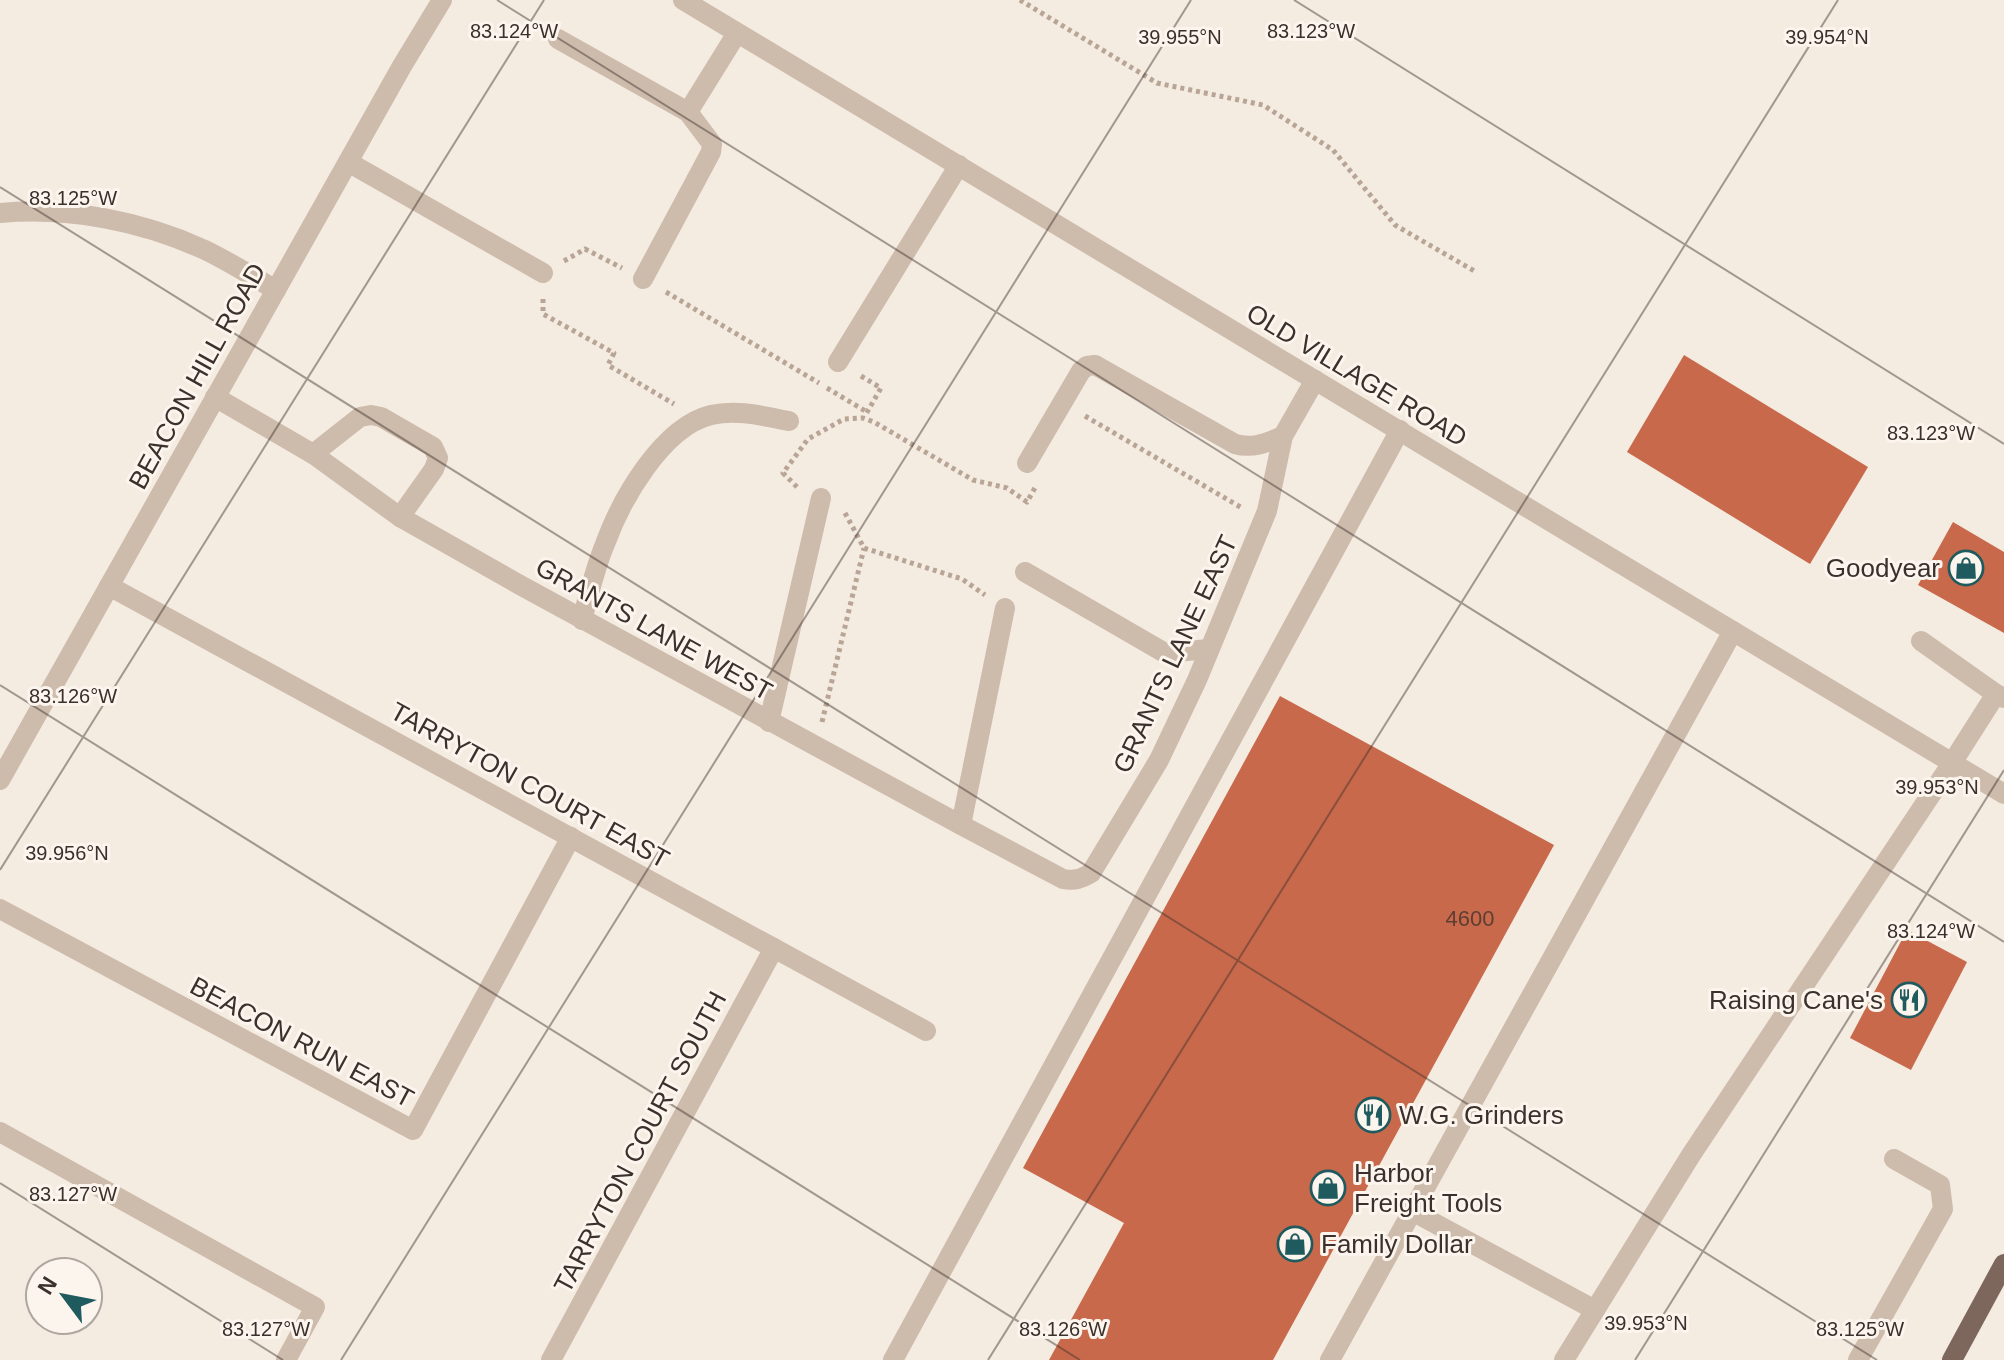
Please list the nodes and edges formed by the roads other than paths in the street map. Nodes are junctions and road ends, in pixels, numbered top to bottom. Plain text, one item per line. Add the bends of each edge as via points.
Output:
1 (442, 0) edge
2 (683, 0) edge
3 (737, 33) junction
4 (558, 39) dead end
5 (688, 112) junction
6 (348, 162) junction
7 (959, 165) junction
8 (0, 213) edge
9 (543, 273) road end
10 (643, 279) road end
11 (276, 290) junction
12 (838, 362) road end
13 (1315, 380) junction
14 (215, 397) junction
15 (789, 421) dead end
16 (1400, 430) junction
17 (1283, 436) junction
18 (313, 454) junction
19 (1035, 470) road end
20 (821, 498) road end
21 (400, 517) junction
22 (1025, 572) dead end
23 (109, 586) junction
24 (1005, 608) road end
25 (582, 620) junction
26 (1733, 631) junction
27 (1921, 641) dead end
28 (1209, 649) junction
29 (2000, 696) edge
30 (769, 722) junction
31 (1952, 763) junction
32 (0, 780) edge
33 (2004, 794) edge
34 (961, 825) junction
35 (571, 837) junction
36 (1082, 879) joint
37 (0, 909) edge
38 (774, 948) junction
39 (926, 1031) dead end
40 (0, 1132) edge
41 (1894, 1159) dead end
42 (1412, 1211) junction
43 (2004, 1264) edge
44 (1595, 1310) junction
45 (286, 1360) edge
46 (551, 1360) edge
47 (893, 1360) edge
48 (1330, 1360) edge
49 (1564, 1360) edge
50 (1858, 1360) edge
51 (1952, 1360) edge

1 - 6 street, BEACON HILL ROAD
2 - 3 street, OLD VILLAGE ROAD
3 - 5 street
3 - 7 street, OLD VILLAGE ROAD
4 - 5 street
5 - 10 street via 712,144 711,152
6 - 9 street
6 - 11 street, BEACON HILL ROAD
7 - 12 street
7 - 13 street, OLD VILLAGE ROAD
8 - 11 street via 63,213 163,233
11 - 14 street, BEACON HILL ROAD
13 - 16 street, OLD VILLAGE ROAD
13 - 17 street, GRANTS LANE EAST
14 - 18 street, GRANTS LANE WEST
14 - 23 street, BEACON HILL ROAD
15 - 25 street via 730,412 699,419 674,435 631,491 605,541
16 - 26 street, OLD VILLAGE ROAD
16 - 47 street
17 - 19 street via 1262,445 1235,444 1095,365 1087,366
17 - 28 street, GRANTS LANE EAST via 1263,521
18 - 21 street, GRANTS LANE WEST
18 - 21 street via 360,417 371,415 433,447 438,458 434,469
20 - 30 street
21 - 25 street, GRANTS LANE WEST
22 - 28 street via 1165,653
23 - 32 street, BEACON HILL ROAD
23 - 35 street, TARRYTON COURT EAST
24 - 34 street
25 - 30 street, GRANTS LANE WEST
26 - 31 street, OLD VILLAGE ROAD
26 - 42 street
27 - 29 street
28 - 36 street, GRANTS LANE EAST via 1159,760 1091,873
29 - 31 street
30 - 34 street, GRANTS LANE WEST
31 - 33 street, OLD VILLAGE ROAD
31 - 44 street via 1691,1155
34 - 36 street, GRANTS LANE WEST via 1063,879
35 - 37 street, BEACON RUN EAST via 413,1130
35 - 38 street, TARRYTON COURT EAST
38 - 39 street, TARRYTON COURT EAST
38 - 46 street, TARRYTON COURT SOUTH
40 - 45 street via 315,1307
41 - 50 street via 1940,1185 1943,1209
42 - 44 street
42 - 48 street
43 - 51 main road
44 - 49 street

